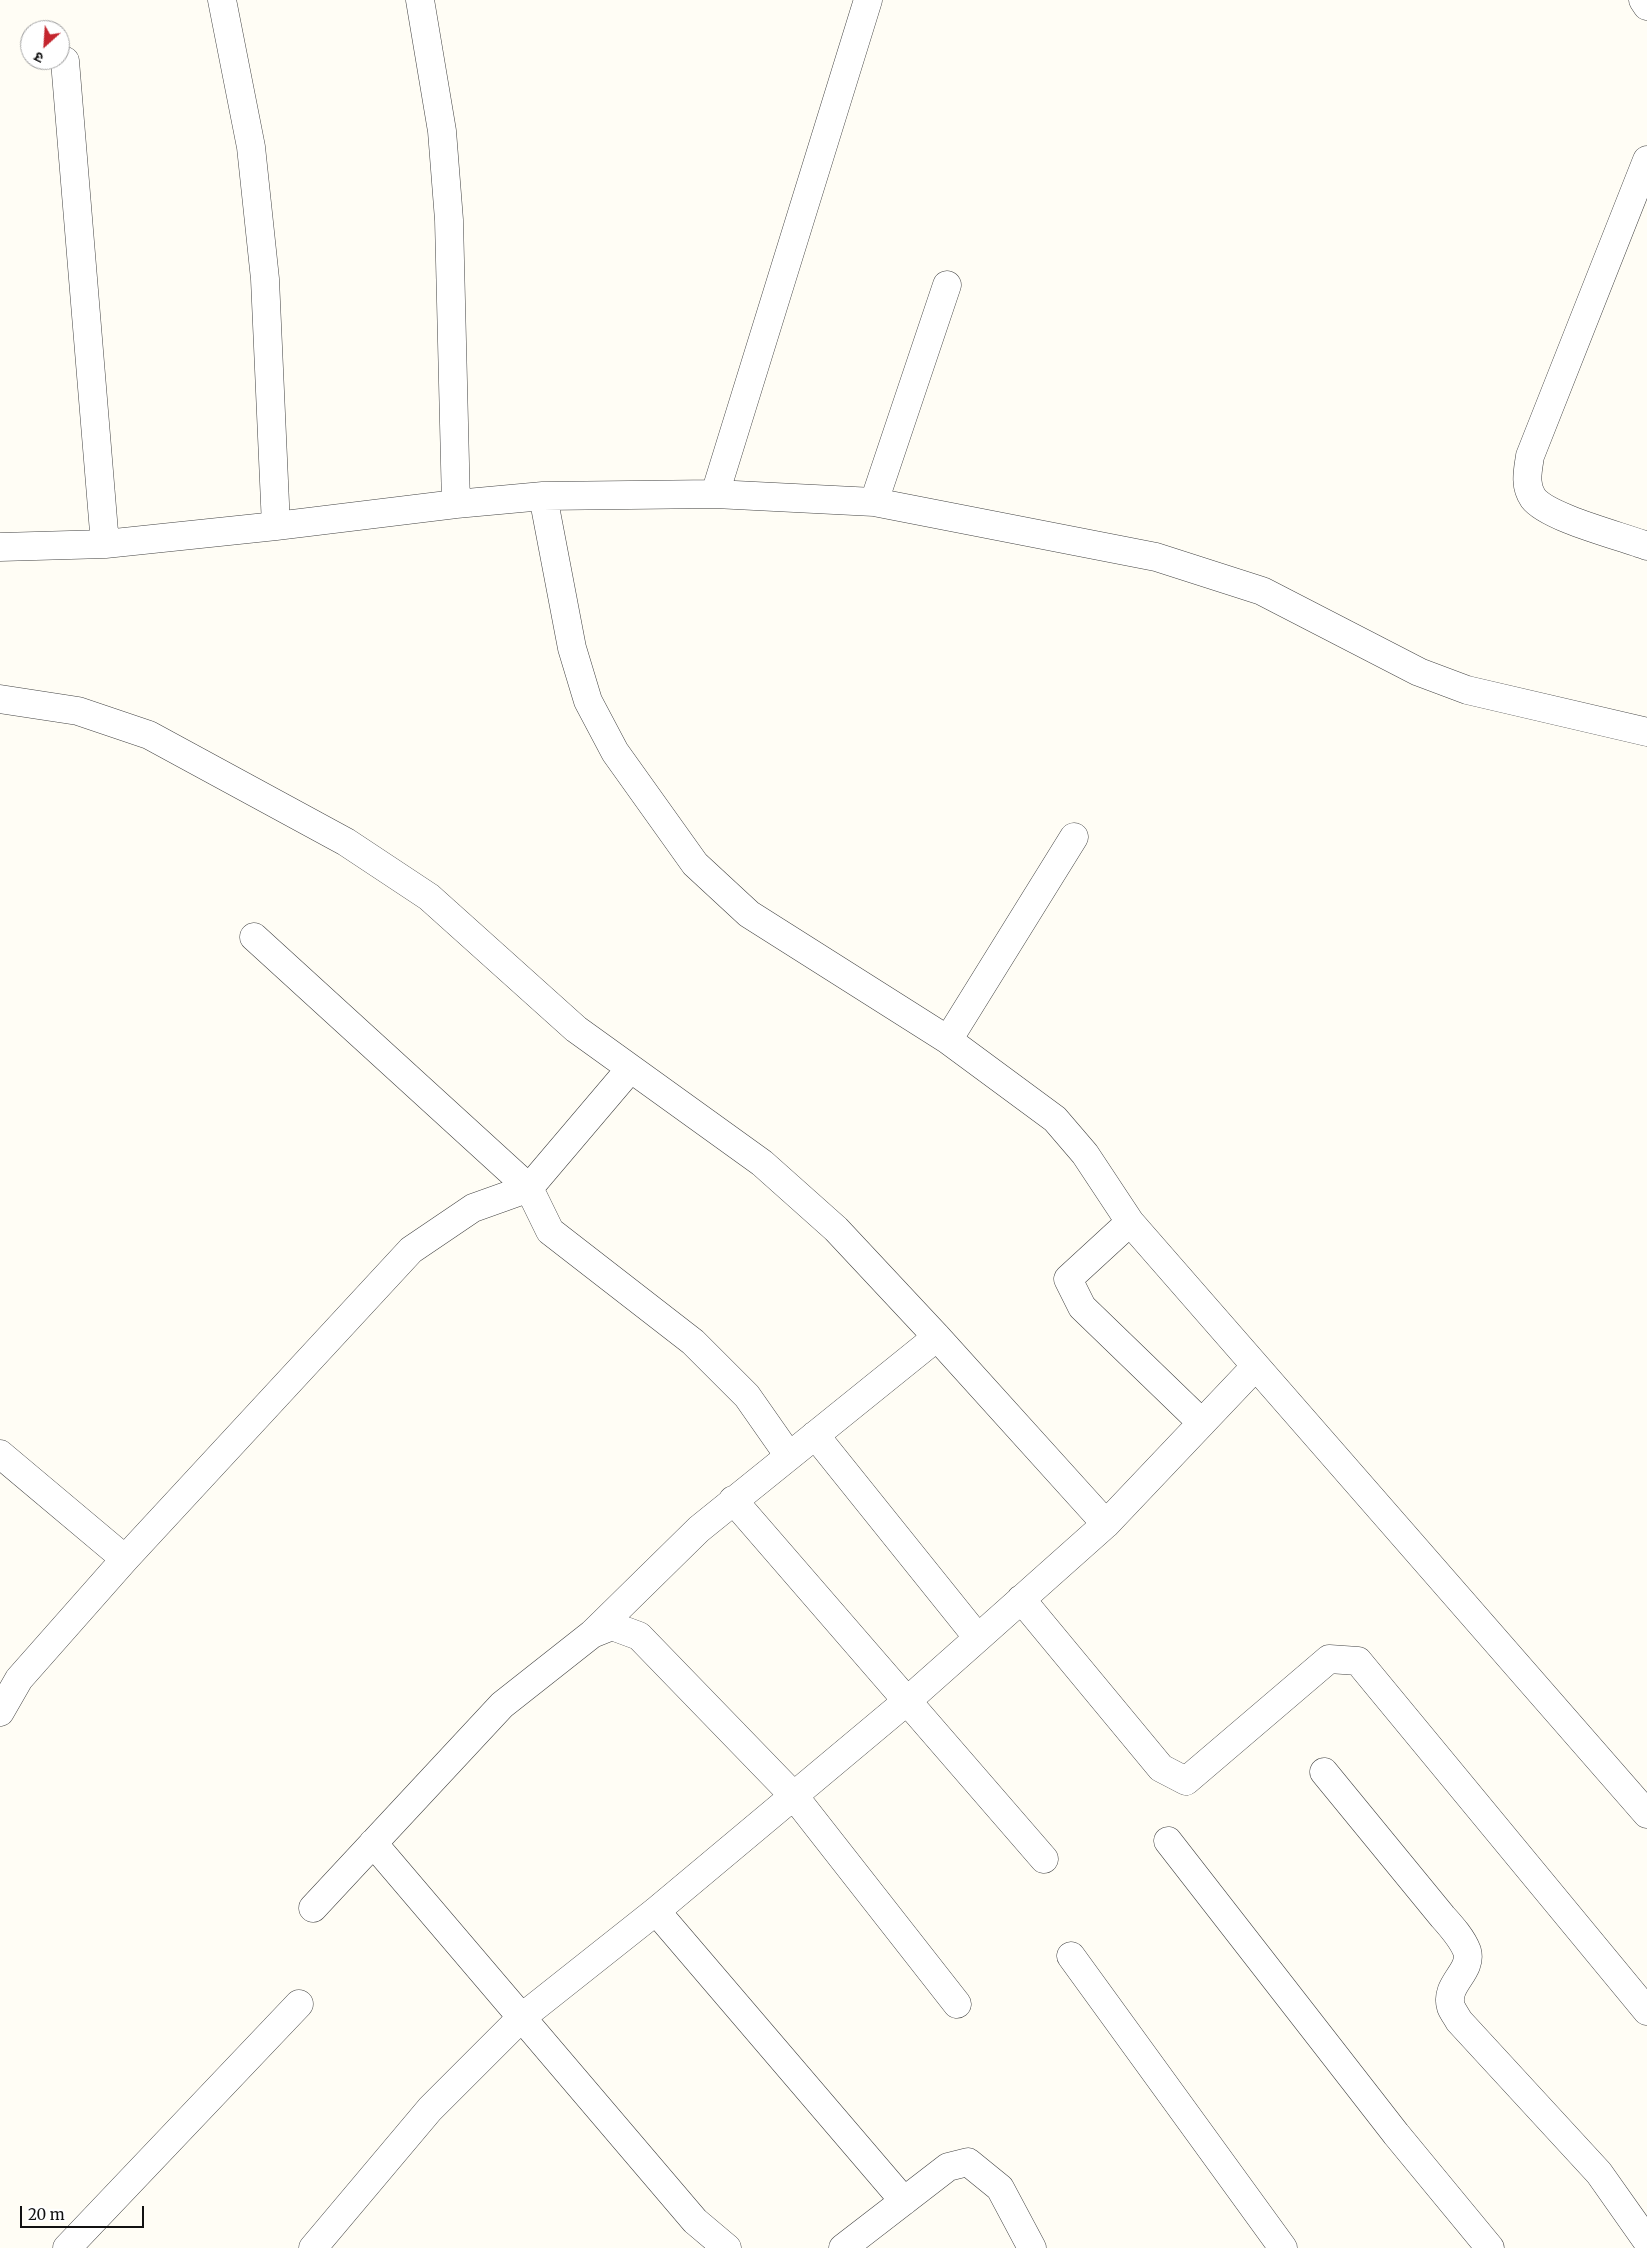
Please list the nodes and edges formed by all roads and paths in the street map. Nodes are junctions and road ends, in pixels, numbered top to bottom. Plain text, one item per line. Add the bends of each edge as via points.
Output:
1 (222, 0) edge
2 (420, 0) edge
3 (868, 0) edge
4 (1644, 0) edge
5 (1647, 6) edge
6 (66, 70) edge
7 (1647, 160) edge
8 (947, 285) dead end
9 (715, 494) junction
10 (543, 496) junction
11 (874, 502) junction
12 (456, 504) junction
13 (276, 526) junction
14 (104, 544) junction
15 (1647, 546) edge
16 (0, 547) edge
17 (0, 699) edge
18 (1647, 732) edge
19 (1074, 837) dead end
20 (254, 937) dead end
21 (948, 1040) junction
22 (630, 1069) junction
23 (529, 1188) junction
24 (1130, 1222) junction
25 (938, 1337) junction
26 (1255, 1367) junction
27 (1202, 1423) junction
28 (815, 1436) junction
29 (0, 1454) edge
30 (789, 1456) junction
31 (733, 1500) junction
32 (1106, 1524) junction
33 (125, 1559) junction
34 (1021, 1599) junction
35 (592, 1634) junction
36 (978, 1638) junction
37 (907, 1701) junction
38 (0, 1712) edge
39 (1324, 1772) dead end
40 (794, 1796) junction
41 (1647, 1814) edge
42 (1168, 1841) dead end
43 (373, 1844) junction
44 (1044, 1859) dead end
45 (313, 1908) dead end
46 (656, 1911) junction
47 (1071, 1956) dead end
48 (300, 2004) dead end
49 (957, 2004) dead end
50 (1647, 2011) edge
51 (521, 2018) junction
52 (904, 2201) junction
53 (1647, 2242) edge
54 (67, 2248) edge
55 (313, 2248) edge
56 (727, 2248) edge
57 (843, 2248) edge
58 (1032, 2248) edge
59 (1283, 2248) edge
60 (1490, 2248) edge

1 - 13 street via 251,147 265,279
2 - 12 street via 442,131 449,220
3 - 9 street
4 - 5 street
6 - 14 street
7 - 15 street via 1530,456 1526,481 1533,498 1552,512
8 - 11 street
9 - 10 street
9 - 11 street
10 - 12 street
10 - 21 street via 572,648 588,701 615,752 695,864 749,914
11 - 18 street via 1156,557 1262,591 1419,672 1467,690
12 - 13 street
13 - 14 street
14 - 16 street
17 - 22 street via 78,711 149,735 346,842 429,897 576,1029
19 - 21 street
20 - 23 street
21 - 24 street via 1055,1119 1085,1154
22 - 23 street
22 - 25 street via 762,1163 836,1229
23 - 30 street via 550,1230 693,1342 747,1396
23 - 33 street via 472,1208 411,1250
24 - 26 street
24 - 27 street via 1068,1279 1082,1307
25 - 28 street
25 - 32 street
26 - 27 street
26 - 41 street
27 - 32 street
28 - 30 street
28 - 36 street
29 - 33 street
30 - 31 street
31 - 35 street
31 - 37 street
32 - 34 street
33 - 38 street via 19,1679
34 - 36 street
34 - 50 street via 1161,1768 1186,1781 1329,1659 1358,1661
35 - 40 street via 612,1626 639,1636
35 - 43 street via 502,1705
36 - 37 street
37 - 40 street
37 - 44 street
39 - 53 street via 1460,1938 1467,1951 1468,1965 1451,1994 1451,2007 1459,2021 1598,2173
40 - 46 street
40 - 49 street
42 - 60 street via 1396,2134
43 - 45 street
43 - 51 street
46 - 51 street
46 - 52 street
47 - 59 street
48 - 54 street
51 - 55 street via 430,2109
51 - 56 street via 695,2221
52 - 57 street
52 - 58 street via 948,2167 968,2162 1000,2188

